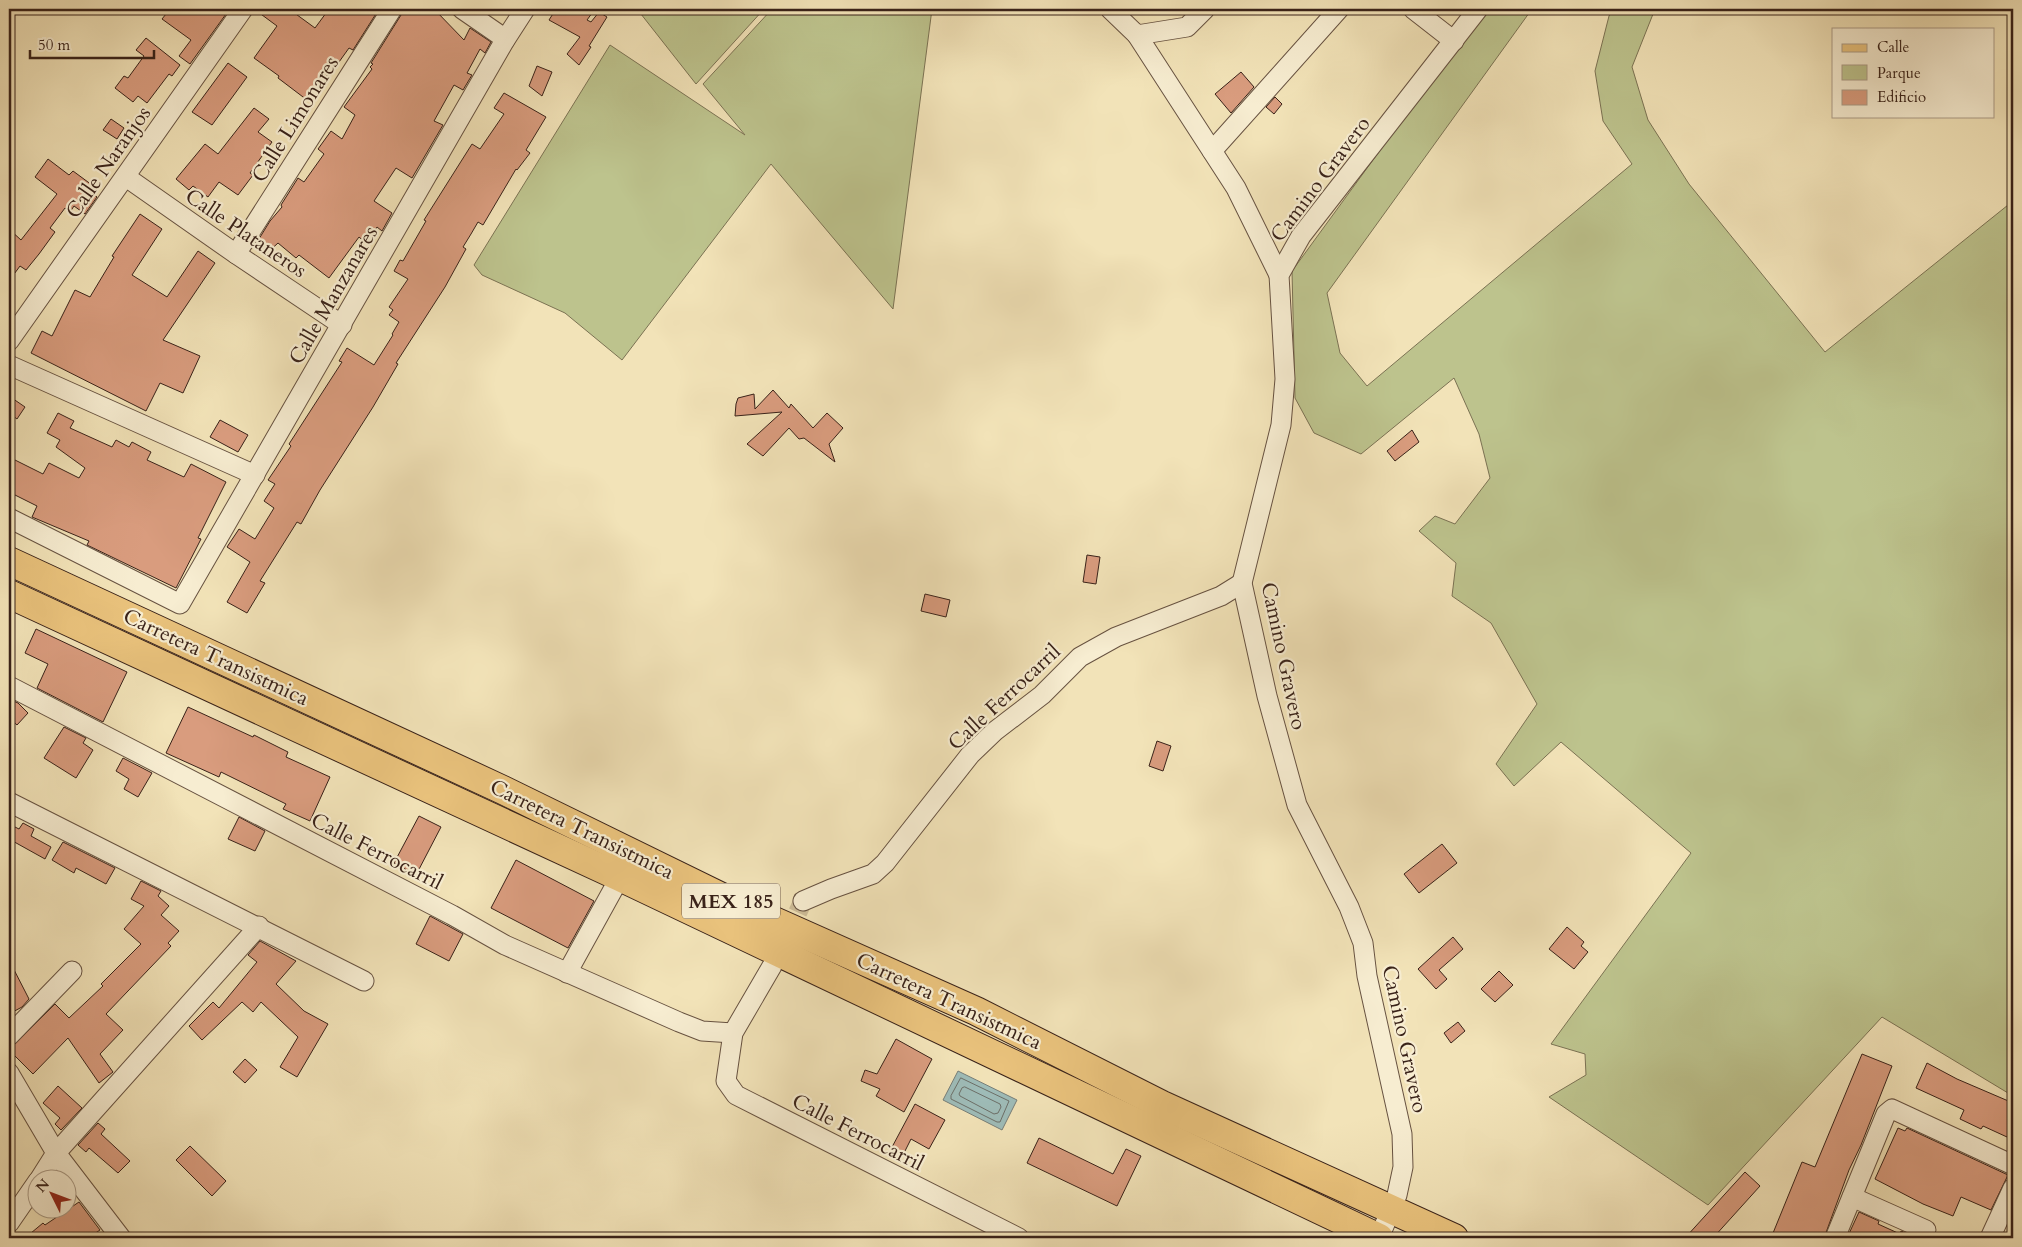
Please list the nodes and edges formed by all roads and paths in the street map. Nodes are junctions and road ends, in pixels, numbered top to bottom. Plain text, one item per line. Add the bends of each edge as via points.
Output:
1 (244, 9) edge
2 (392, 9) edge
3 (462, 9) edge
4 (525, 9) edge
5 (1110, 9) edge
6 (1205, 9) edge
7 (1339, 9) edge
8 (1413, 9) edge
9 (1478, 9) edge
10 (1136, 35) junction
11 (505, 40) junction
12 (1454, 41) junction
13 (1212, 151) junction
14 (126, 177) junction
15 (236, 254) junction
16 (1279, 275) junction
17 (342, 324) junction
18 (9, 340) edge
19 (9, 365) edge
20 (255, 475) junction
21 (9, 518) edge
22 (9, 561) edge
23 (1242, 583) junction
24 (9, 594) edge
25 (9, 686) edge
26 (9, 802) edge
27 (620, 877) junction
28 (803, 901) tunnel mouth
29 (259, 926) junction
30 (772, 966) dead end
31 (72, 971) dead end
32 (567, 973) junction
33 (364, 981) dead end
34 (733, 1032) junction
35 (9, 1036) edge
36 (9, 1073) edge
37 (56, 1154) junction
38 (2013, 1165) edge
39 (45, 1170) edge
40 (1244, 1173) junction
41 (2013, 1188) edge
42 (28, 1195) edge
43 (1852, 1197) junction
44 (1392, 1209) junction
45 (9, 1223) edge
46 (1926, 1230) dead end
47 (121, 1238) edge
48 (1020, 1238) edge
49 (1379, 1238) edge
50 (1421, 1238) edge
51 (1454, 1238) edge
52 (1835, 1238) edge
53 (1990, 1238) edge

1 - 14 street, Calle Naranjos
2 - 15 street, Calle Limonares
3 - 11 street
4 - 11 street, Calle Manzanares
5 - 10 street
6 - 10 street via 1187,27
7 - 13 street
8 - 12 street
9 - 12 street, Camino Gravero
10 - 13 street
11 - 17 street, Calle Manzanares
12 - 16 street, Camino Gravero via 1301,236
13 - 16 street via 1236,188
14 - 15 street, Calle Plataneros
14 - 18 street, Calle Naranjos
15 - 17 street, Calle Plataneros
16 - 23 street, Camino Gravero via 1285,379 1281,425
17 - 20 street, Calle Manzanares
19 - 20 street
20 - 21 street, Calle Manzanares via 180,604
22 - 44 main road, Carretera Transistmica / MEX 185 via 503,790 738,905 976,1011 1162,1105
23 - 28 street, Calle Ferrocarril via 1221,596 1116,637 1080,657 1042,695 970,755 885,864 873,874
23 - 44 street, Camino Gravero via 1267,696 1297,805 1349,906 1363,943 1367,976 1402,1134 1403,1167
24 - 27 main road, Carretera Transistmica / MEX 185
25 - 32 street, Calle Ferrocarril via 505,945
26 - 29 street
27 - 32 street
27 - 40 main road, Carretera Transistmica / MEX 185
29 - 33 street
29 - 37 street
30 - 34 street, Calle Ferrocarril
31 - 35 street
32 - 34 street, Calle Ferrocarril via 702,1031
34 - 48 street, Calle Ferrocarril via 726,1081 736,1095
36 - 37 street
37 - 39 street
37 - 47 street
38 - 43 street via 1892,1110 1886,1114
40 - 44 main road via 1272,1176 1362,1217
40 - 49 main road, Carretera Transistmica / MEX 185
41 - 53 street
42 - 45 street
43 - 46 street
43 - 52 street
44 - 49 street, Camino Gravero
44 - 51 main road, Carretera Transistmica / MEX 185
49 - 50 main road via 1411,1234

